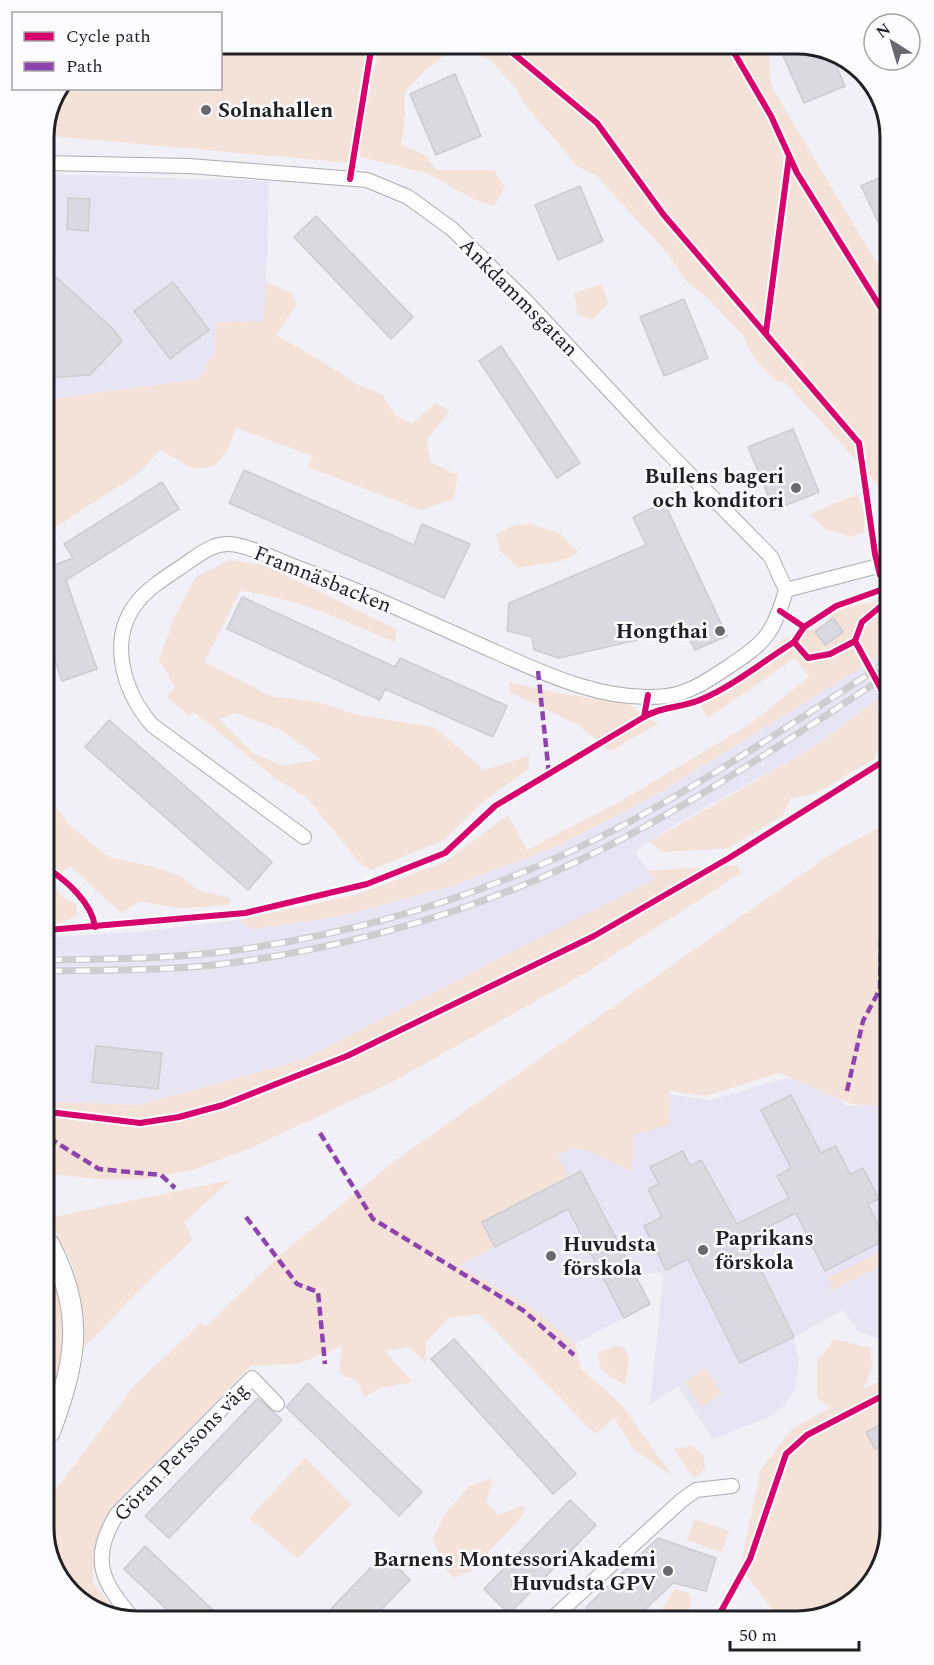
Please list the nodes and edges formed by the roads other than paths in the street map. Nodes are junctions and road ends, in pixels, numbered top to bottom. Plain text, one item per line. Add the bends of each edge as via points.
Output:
1 (54, 161) edge
2 (54, 163) edge
3 (61, 163) junction
4 (880, 566) edge
5 (786, 590) junction
6 (304, 837) dead end
7 (54, 1253) edge
8 (277, 1404) dead end
9 (54, 1421) edge
10 (732, 1486) dead end
11 (127, 1610) edge
12 (561, 1611) edge

1 - 3 street, Ankdammsgatan
2 - 3 street, Ankdammsgatan
3 - 5 street, Ankdammsgatan via 189,166 367,180 408,197 452,229 525,300 771,557
4 - 5 street
5 - 6 street, Framnäsbacken via 772,630 753,651 735,663 700,686 683,692 667,696 628,695 593,689 538,671 336,581 237,545 210,547 154,586 129,615 121,640 126,677 140,710 152,725
7 - 9 main road via 73,1312 75,1349
8 - 11 street, Göran Perssons väg via 252,1378 117,1514 106,1532 101,1566 106,1583
10 - 12 street via 696,1491 682,1500

